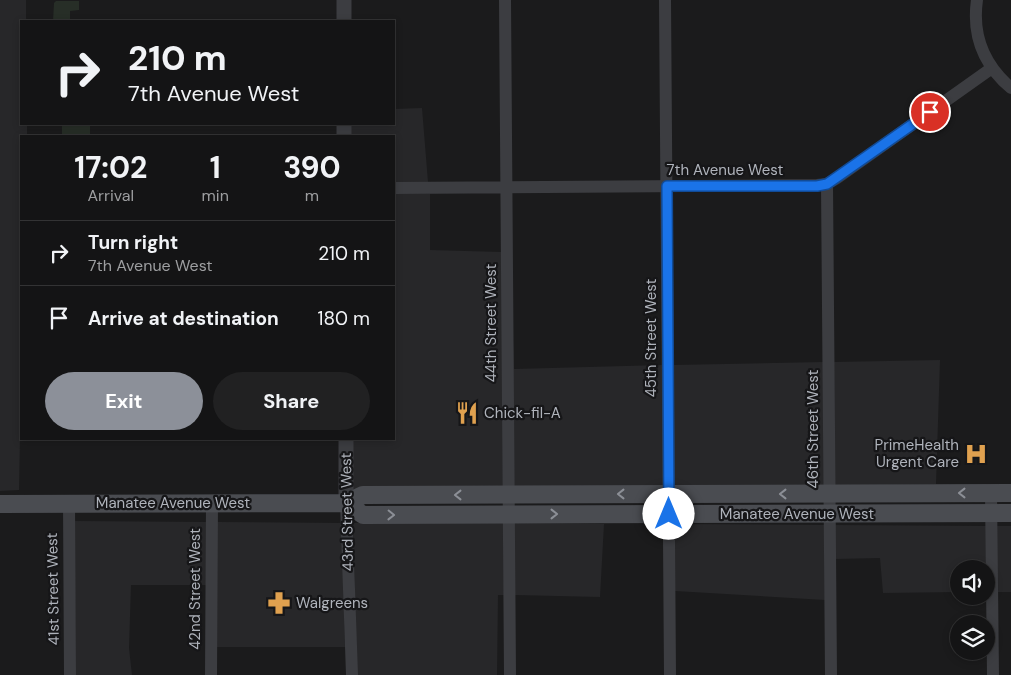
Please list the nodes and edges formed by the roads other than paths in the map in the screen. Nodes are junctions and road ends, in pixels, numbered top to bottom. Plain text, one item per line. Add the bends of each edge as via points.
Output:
1 (344, 0) edge
2 (506, 0) edge
3 (665, 0) edge
4 (977, 0) edge
5 (344, 20) edge
6 (992, 68) junction
7 (1011, 88) edge
8 (827, 184) junction
9 (667, 186) junction
10 (395, 188) edge
11 (507, 188) junction
12 (346, 440) edge
13 (991, 493) junction
14 (1011, 493) edge
15 (508, 494) junction
16 (669, 494) junction
17 (829, 494) junction
18 (69, 503) junction
19 (212, 503) junction
20 (346, 503) junction
21 (0, 504) edge
22 (991, 513) junction
23 (1011, 513) edge
24 (509, 514) junction
25 (669, 514) junction
26 (830, 514) junction
27 (70, 675) edge
28 (212, 675) edge
29 (352, 675) edge
30 (510, 675) edge
31 (670, 675) edge
32 (831, 675) edge
33 (993, 675) edge

1 - 5 street
2 - 11 street, 44th Street West
3 - 9 street, 45th Street West
4 - 6 street via 979,40
6 - 7 street
6 - 8 street
8 - 9 street, 7th Avenue West
8 - 17 street, 46th Street West
9 - 11 street, 7th Avenue West
9 - 16 street, 45th Street West
10 - 11 street, 7th Avenue West
11 - 15 street, 44th Street West
12 - 20 street, 43rd Street West
13 - 14 main road, Manatee Avenue West
13 -> 17 main road, Manatee Avenue West
13 - 22 street
16 -> 15 main road, Manatee Avenue West
15 -> 20 main road, Manatee Avenue West via 363,495
15 - 24 street, 44th Street West
17 -> 16 main road, Manatee Avenue West
16 - 25 street, 45th Street West
17 - 26 street, 46th Street West
18 - 19 main road, Manatee Avenue West
18 - 21 main road, Manatee Avenue West
18 - 27 street, 41st Street West
19 - 20 main road, Manatee Avenue West
19 - 28 street, 42nd Street West
20 -> 24 main road, Manatee Avenue West via 363,515
20 - 29 street, 43rd Street West
22 - 23 main road, Manatee Avenue West
22 - 26 main road, Manatee Avenue West
22 - 33 street
24 -> 25 main road, Manatee Avenue West
24 - 30 street, 44th Street West
25 - 26 main road, Manatee Avenue West
25 - 31 street, 45th Street West
26 - 32 street, 46th Street West

